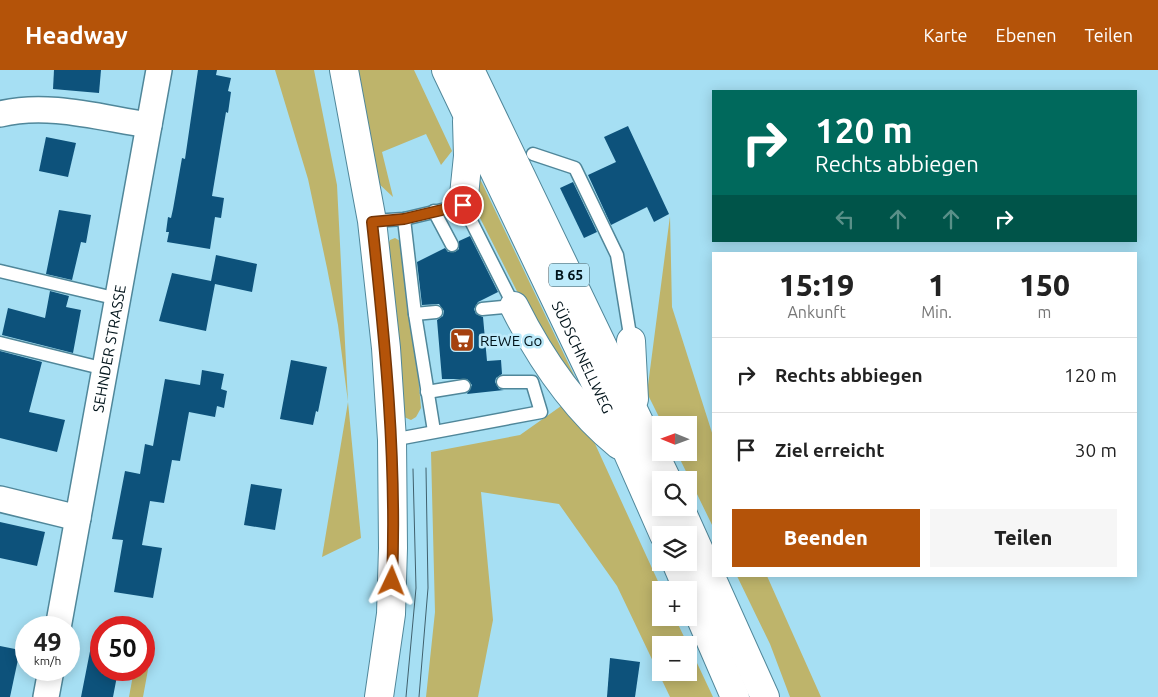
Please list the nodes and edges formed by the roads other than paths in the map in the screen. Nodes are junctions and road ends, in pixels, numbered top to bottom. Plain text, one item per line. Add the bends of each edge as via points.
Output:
1 (159, 70) edge
2 (344, 70) edge
3 (446, 70) edge
4 (470, 70) edge
5 (479, 112) junction
6 (0, 114) edge
7 (149, 125) junction
8 (533, 154) joint
9 (463, 205) junction
10 (434, 211) junction
11 (404, 219) junction
12 (372, 222) junction
13 (452, 245) dead end
14 (0, 271) edge
15 (118, 300) junction
16 (514, 306) junction
17 (482, 309) dead end
18 (436, 312) dead end
19 (415, 314) junction
20 (631, 341) joint
21 (0, 343) edge
22 (105, 369) junction
23 (503, 382) dead end
24 (464, 386) dead end
25 (427, 392) junction
26 (634, 410) junction
27 (434, 431) junction
28 (392, 440) junction
29 (628, 453) junction
30 (663, 471) edge
31 (0, 499) edge
32 (684, 516) edge
33 (78, 518) junction
34 (660, 526) edge
35 (697, 609) edge
36 (60, 616) edge
37 (49, 681) edge
38 (46, 697) edge
39 (379, 697) edge
40 (735, 697) edge
41 (764, 697) edge

1 - 7 street, SEHNDER STRASSE
2 - 12 main road
3 - 5 main road, SÜDSCHNELLWEG / B 65
4 - 5 main road, SÜDSCHNELLWEG / B 65
5 - 8 main road
5 - 9 main road via 468,156
5 - 26 main road, SÜDSCHNELLWEG / B 65
5 - 29 main road, SÜDSCHNELLWEG / B 65
6 - 7 street via 44,109
7 - 15 street, SEHNDER STRASSE
8 - 20 lane via 575,168 617,256
9 - 10 lane
9 - 16 lane
10 - 11 lane
10 - 13 lane
11 - 12 lane
11 - 19 lane
12 - 28 main road
14 - 15 lane
15 - 22 street, SEHNDER STRASSE
16 - 17 lane
16 - 29 main road via 543,360 599,428
18 - 19 lane
19 - 25 lane
20 - 26 main road
21 - 22 lane
22 - 33 street, SEHNDER STRASSE
23 - 27 lane via 532,382 541,412
24 - 25 lane
25 - 27 lane
26 - 30 main road, SÜDSCHNELLWEG / B 65
27 - 28 lane
28 - 39 main road via 391,604
29 - 34 main road, SÜDSCHNELLWEG / B 65
31 - 33 street
32 - 41 main road
33 - 36 street, SEHNDER STRASSE
35 - 40 main road
37 - 38 street

